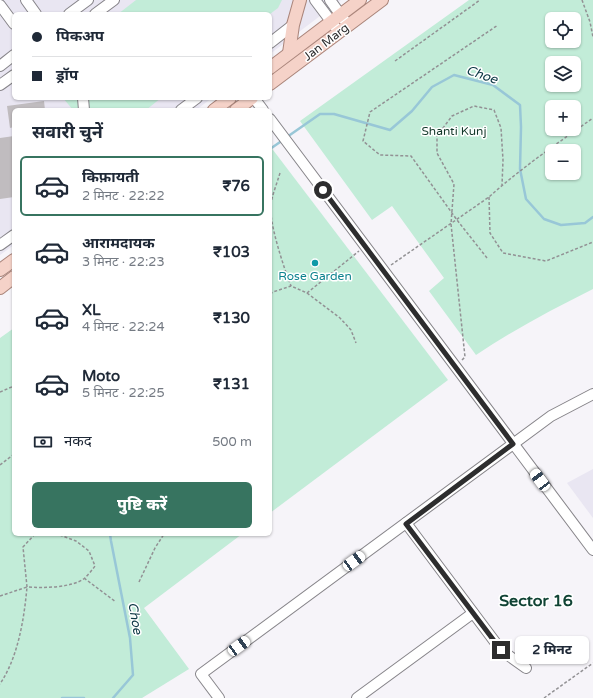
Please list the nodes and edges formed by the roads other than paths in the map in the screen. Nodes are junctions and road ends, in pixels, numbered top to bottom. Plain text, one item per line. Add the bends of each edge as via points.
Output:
1 (26, 0) edge
2 (88, 0) edge
3 (114, 0) edge
4 (300, 0) edge
5 (315, 0) edge
6 (330, 0) edge
7 (360, 0) edge
8 (382, 0) edge
9 (0, 5) edge
10 (72, 8) edge
11 (35, 12) edge
12 (98, 12) edge
13 (336, 18) junction
14 (12, 21) edge
15 (293, 26) junction
16 (344, 29) junction
17 (272, 42) edge
18 (289, 53) junction
19 (12, 57) edge
20 (0, 66) edge
21 (272, 66) edge
22 (12, 76) edge
23 (272, 83) edge
24 (0, 85) edge
25 (194, 100) edge
26 (227, 100) edge
27 (250, 100) edge
28 (255, 100) edge
29 (184, 108) edge
30 (217, 108) edge
31 (239, 108) edge
32 (261, 108) edge
33 (272, 122) edge
34 (12, 236) edge
35 (0, 245) edge
36 (12, 261) edge
37 (0, 270) edge
38 (12, 279) edge
39 (0, 288) edge
40 (593, 394) edge
41 (513, 444) junction
42 (406, 524) junction
43 (593, 550) edge
44 (473, 613) junction
45 (526, 668) dead end
46 (219, 698) edge
47 (357, 698) edge

1 - 11 street
2 - 10 street
3 - 12 street
4 - 15 main road
5 - 13 street
6 - 13 street
7 - 13 main road, Jan Marg
8 - 16 main road, Jan Marg
9 - 14 street
13 - 16 street
13 - 18 main road, Jan Marg
15 - 17 street
15 - 18 main road
16 - 23 main road, Jan Marg
18 - 21 main road, Jan Marg
19 - 20 street
22 - 24 street
25 - 29 street
26 - 30 main road
27 - 31 main road
28 - 32 street
33 - 41 street
34 - 35 street
36 - 37 main road
38 - 39 main road
40 - 41 street via 551,416
41 - 42 street
41 - 43 street
42 - 44 street
42 - 46 street via 201,674
44 - 45 street via 501,650
44 - 47 street

